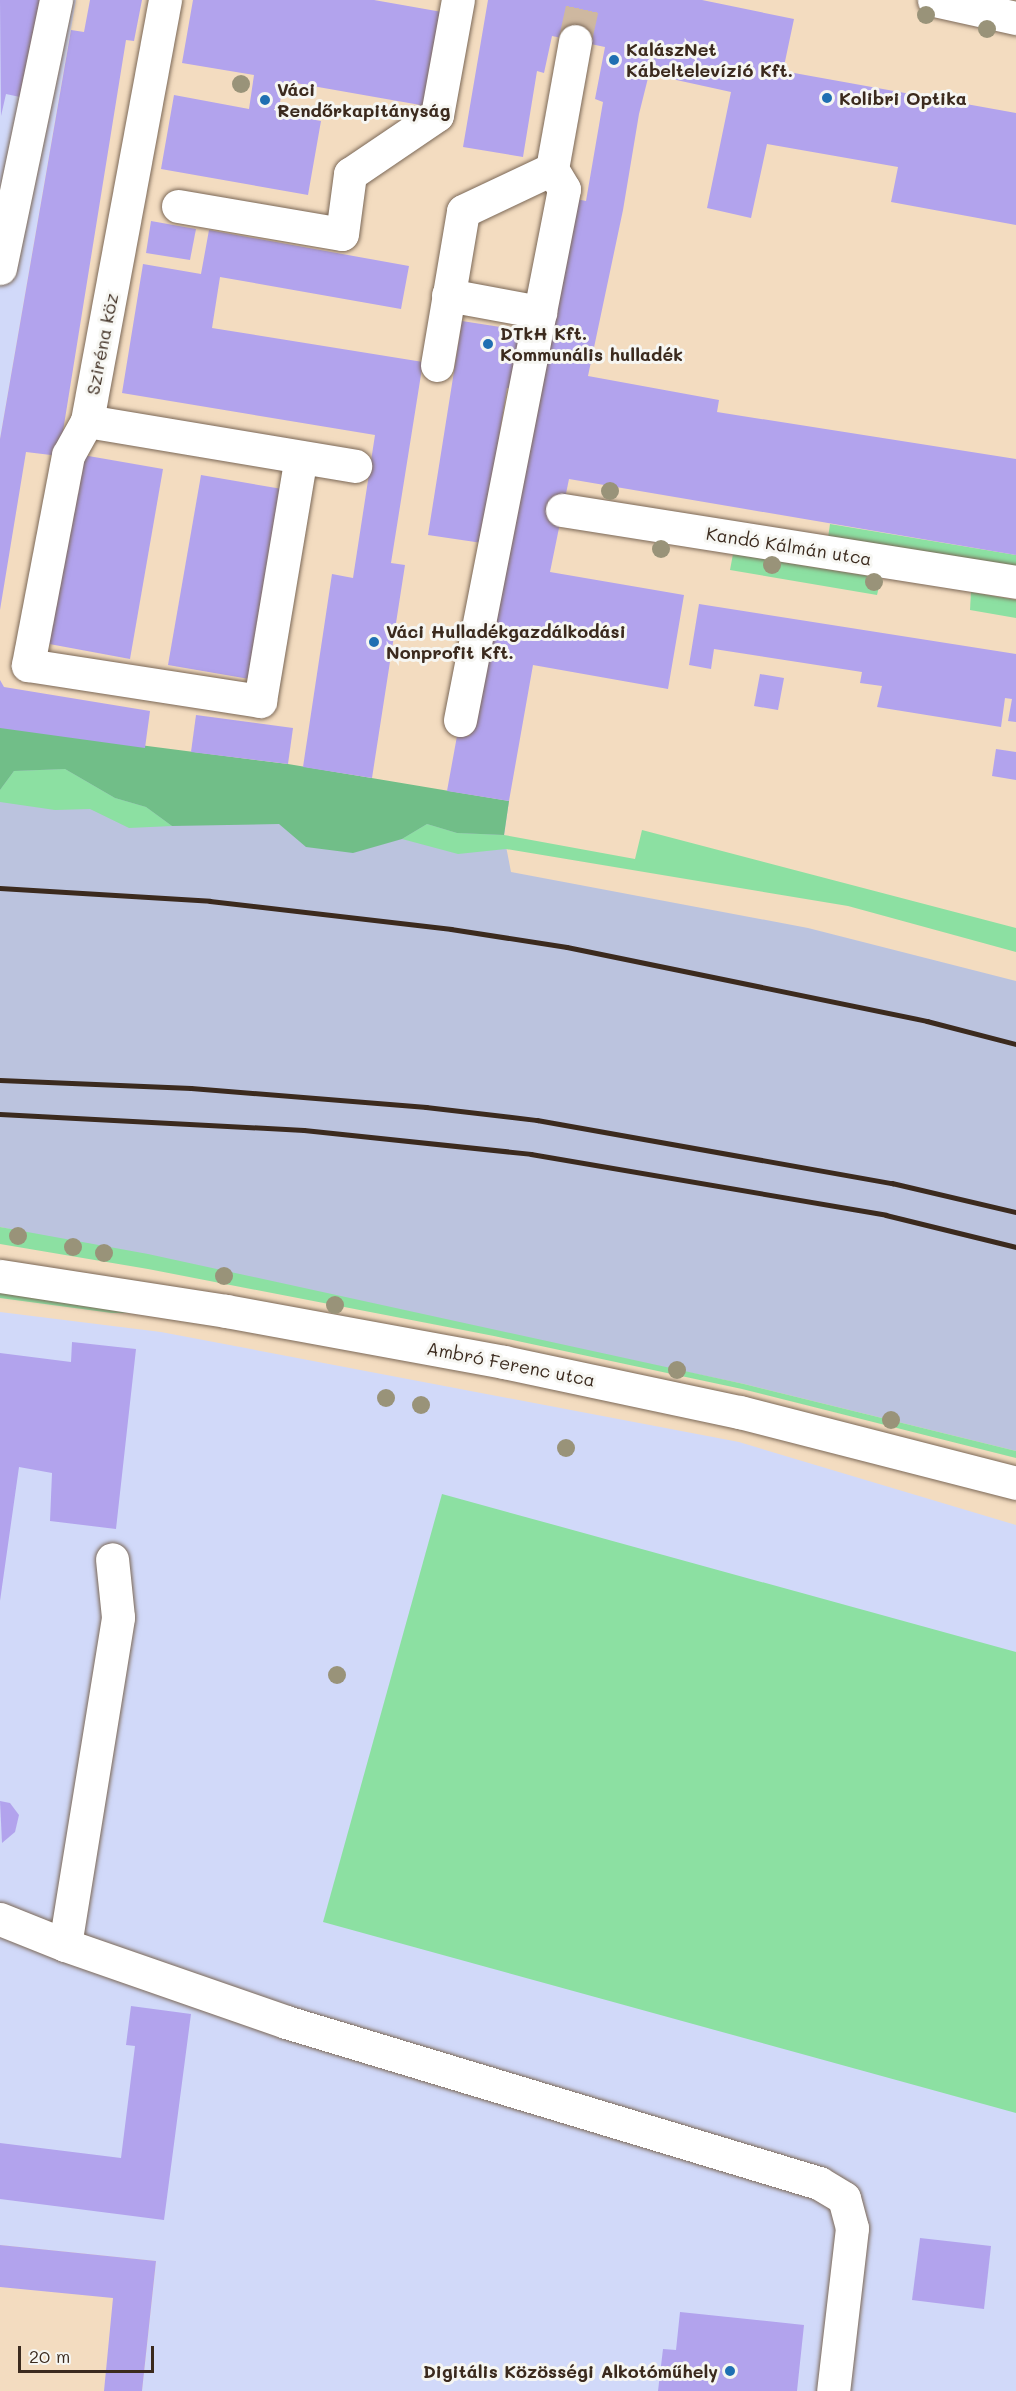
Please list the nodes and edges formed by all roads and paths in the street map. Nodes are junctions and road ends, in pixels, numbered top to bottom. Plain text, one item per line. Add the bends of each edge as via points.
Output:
1 (56, 0) edge
2 (165, 0) edge
3 (458, 0) edge
4 (934, 0) edge
5 (1016, 18) edge
6 (575, 41) tunnel mouth
7 (552, 170) junction
8 (178, 207) dead end
9 (0, 268) edge
10 (448, 295) junction
11 (540, 312) junction
12 (437, 365) dead end
13 (87, 421) junction
14 (302, 457) junction
15 (355, 466) dead end
16 (562, 510) dead end
17 (1016, 582) edge
18 (460, 720) dead end
19 (0, 1276) edge
20 (1016, 1483) edge
21 (112, 1559) dead end
22 (0, 1918) edge
23 (64, 1945) junction
24 (833, 2391) edge

1 - 9 street
2 - 13 street, Sziréna köz
3 - 8 street via 437,115 350,174 342,234
4 - 5 street
6 - 7 street
7 - 10 street via 463,211
7 - 11 street via 564,189
10 - 11 street
10 - 12 street
11 - 18 street
13 - 14 street, Sziréna köz
13 - 14 street via 68,455 28,665 260,701
14 - 15 street, Sziréna köz
16 - 17 street, Kandó Kálmán utca
19 - 20 street, Ambró Ferenc utca via 226,1311 504,1362 740,1412
21 - 23 street via 118,1617
22 - 23 street
23 - 24 street via 286,2022 819,2183 844,2198 852,2228

